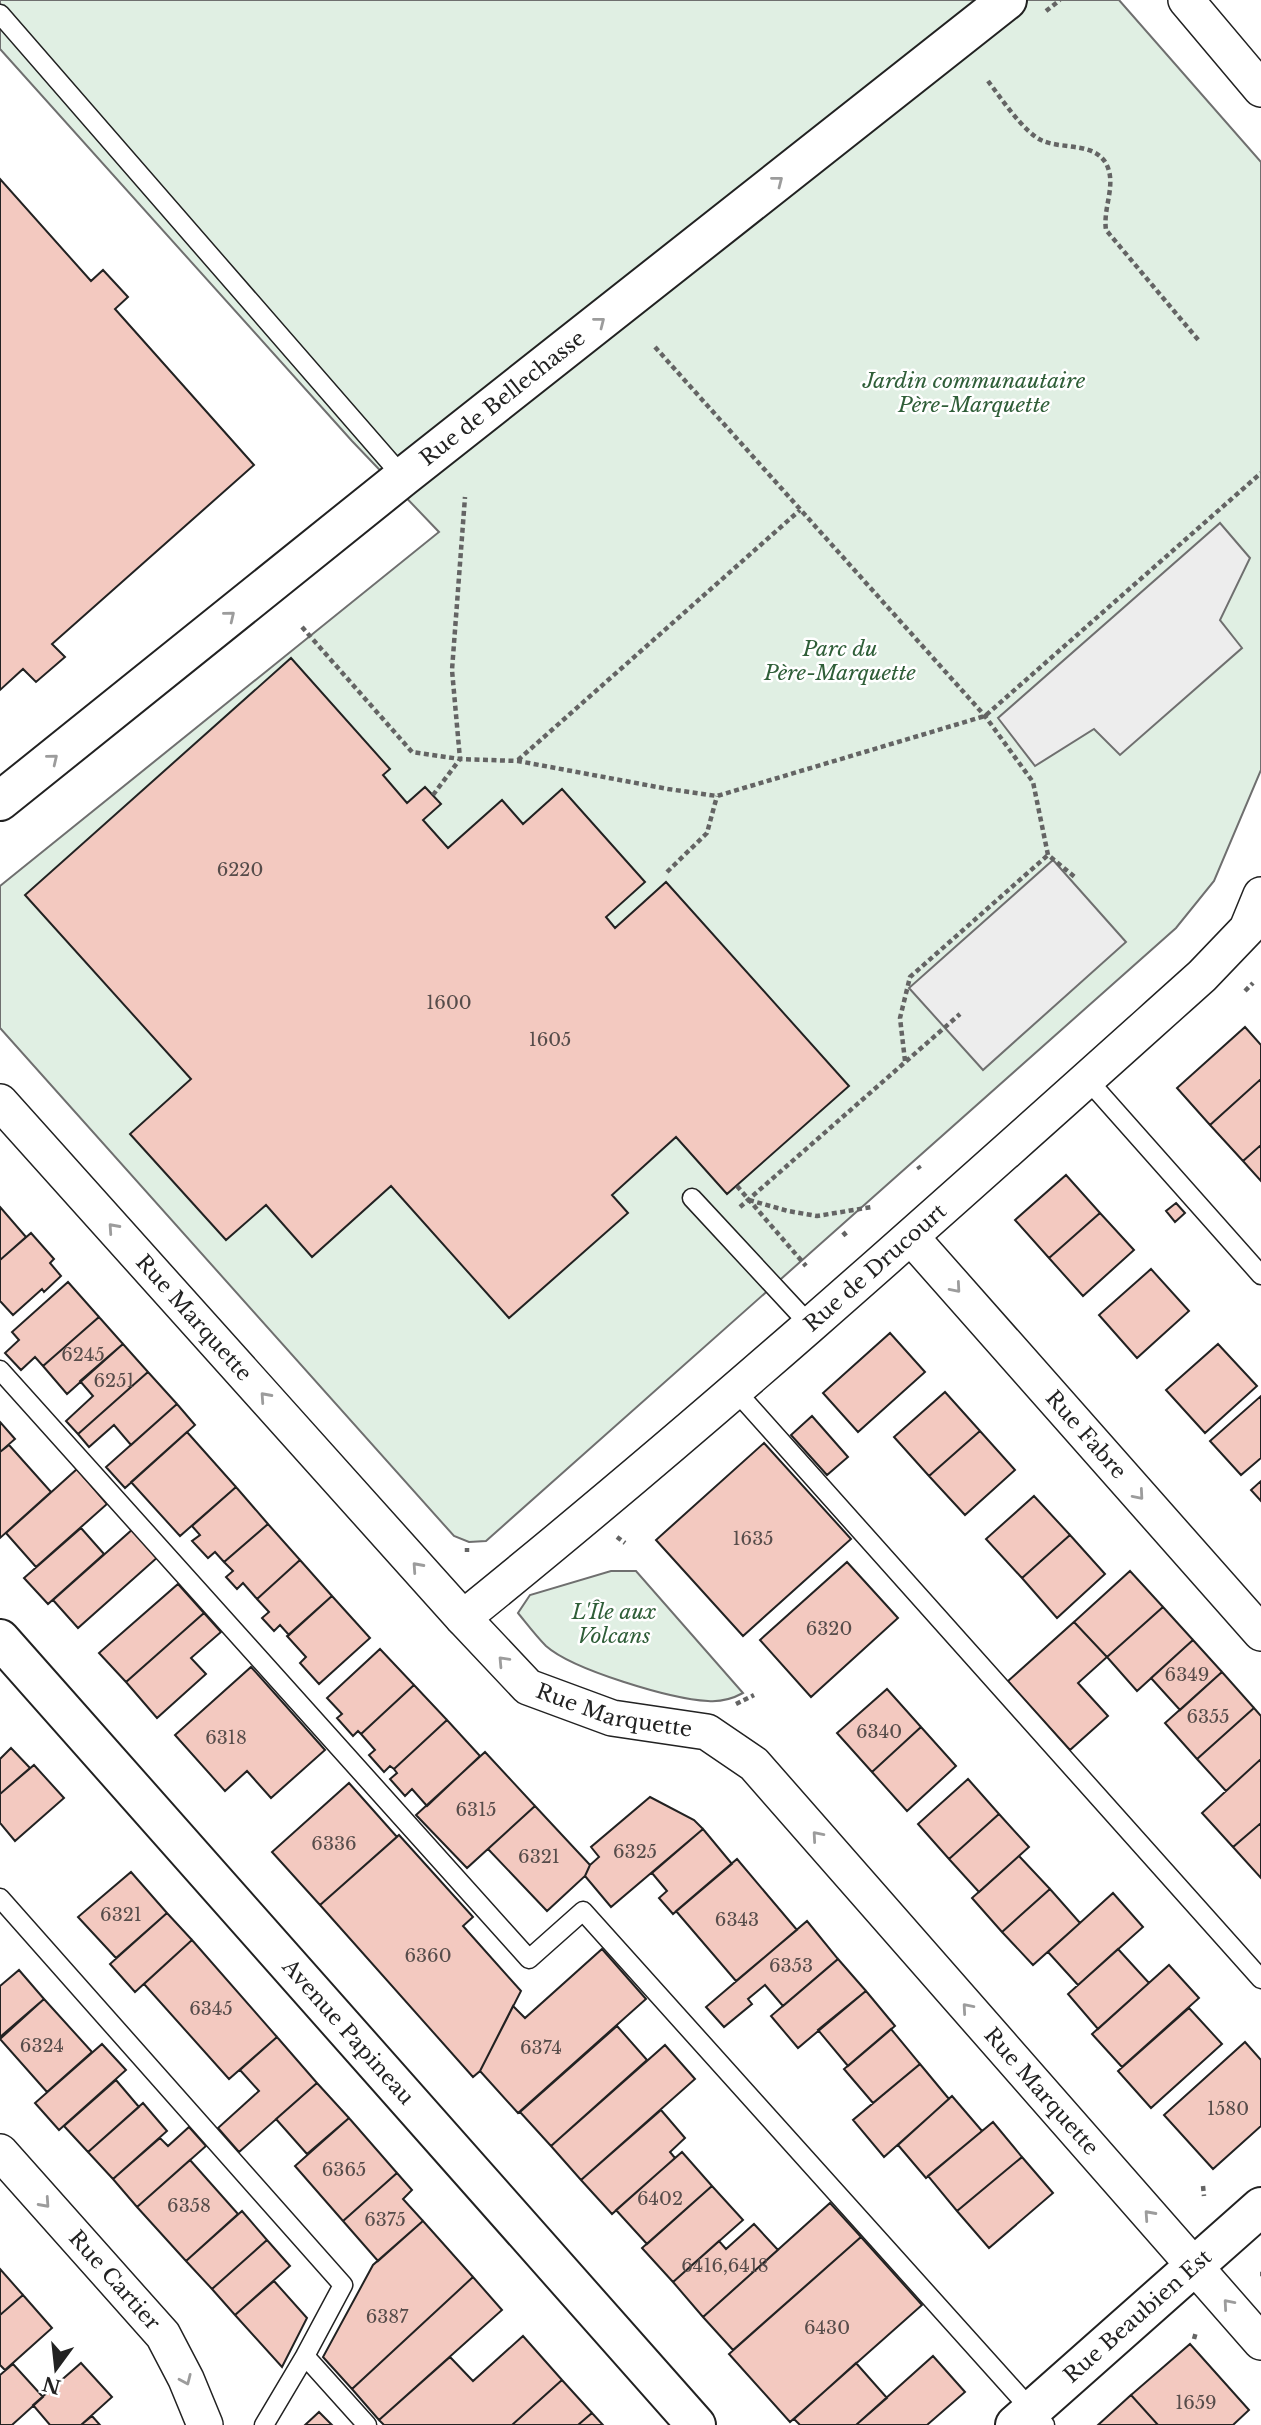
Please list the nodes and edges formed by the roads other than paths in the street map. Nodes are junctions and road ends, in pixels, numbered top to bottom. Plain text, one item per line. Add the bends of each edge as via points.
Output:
1 (1007, 0) edge
2 (1186, 0) edge
3 (0, 14) edge
4 (1261, 89) edge
5 (403, 477) junction
6 (0, 802) edge
7 (1261, 895) edge
8 (1254, 934) edge
9 (1087, 1079) junction
10 (0, 1102) edge
11 (692, 1198) dead end
12 (911, 1237) junction
13 (1261, 1275) edge
14 (809, 1324) junction
15 (0, 1370) edge
16 (734, 1389) junction
17 (463, 1618) junction
18 (1261, 1633) edge
19 (0, 1639) edge
20 (0, 1898) edge
21 (1261, 1979) edge
22 (0, 2152) edge
23 (1261, 2207) edge
24 (1194, 2266) junction
25 (1261, 2342) edge
26 (305, 2356) junction
27 (1031, 2420) edge
28 (205, 2425) edge
29 (264, 2425) edge
30 (367, 2425) edge
31 (696, 2425) edge

5 -> 1 street, Rue de Bellechasse
2 - 4 street
3 - 5 lane
6 -> 5 street, Rue de Bellechasse
7 - 8 street, Rue de Drucourt
8 - 9 street, Rue de Drucourt
9 - 12 street, Rue de Drucourt
9 - 13 lane
17 -> 10 street, Rue Marquette
11 - 14 lane
12 - 14 street, Rue de Drucourt
12 -> 18 street, Rue Fabre
14 - 16 street, Rue de Drucourt
15 - 27 lane via 529,1959 583,1911
16 - 17 street, Rue de Drucourt via 593,1513
16 - 21 lane
24 -> 17 street, Rue Marquette via 754,1764 706,1732 612,1718 528,1686
19 - 31 street, Avenue Papineau
20 - 26 lane via 343,2285
22 -> 28 street, Rue Cartier via 163,2335
23 - 24 street, Rue Beaubien Est
25 -> 24 street, Rue Marquette
24 - 27 street, Rue Beaubien Est
26 - 29 lane
26 - 30 lane

